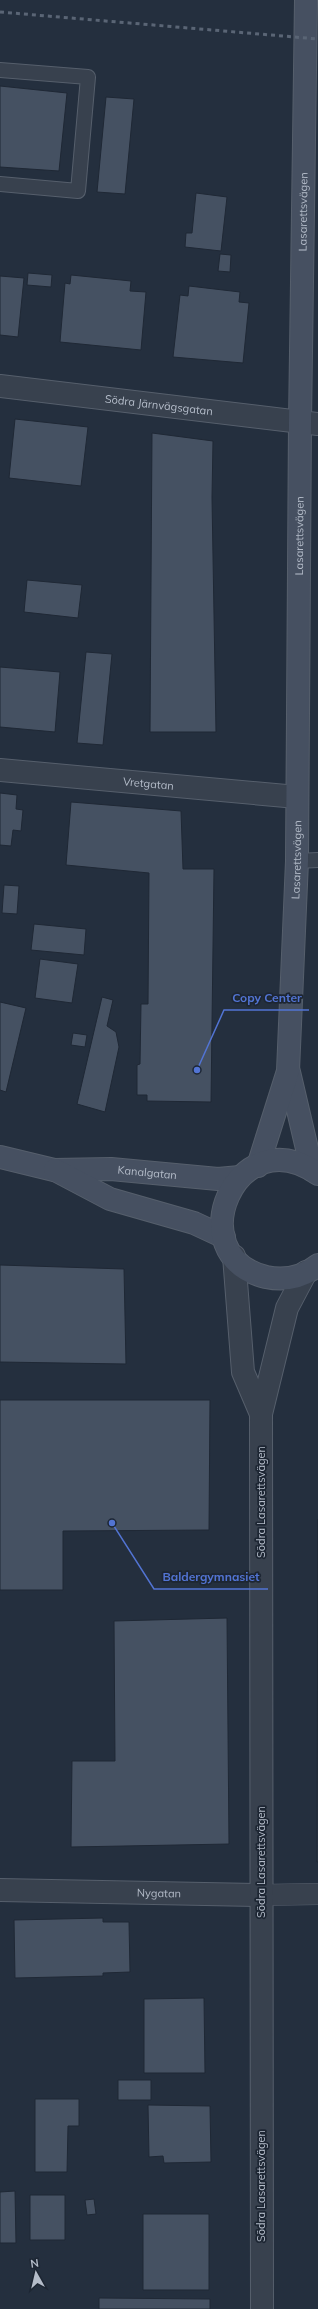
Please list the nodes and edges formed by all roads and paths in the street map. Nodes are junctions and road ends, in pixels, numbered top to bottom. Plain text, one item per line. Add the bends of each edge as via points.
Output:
1 (306, 0) edge
2 (0, 70) edge
3 (0, 184) edge
4 (0, 386) edge
5 (309, 424) edge
6 (0, 770) edge
7 (297, 797) junction
8 (307, 861) edge
9 (288, 1071) junction
10 (0, 1157) edge
11 (258, 1166) junction
12 (54, 1170) junction
13 (315, 1172) edge
14 (240, 1177) junction
15 (229, 1247) junction
16 (312, 1269) edge
17 (261, 1414) junction
18 (0, 1890) edge
19 (318, 1894) edge
20 (261, 1895) junction
21 (262, 2309) edge

1 - 5 main road, Lasarettsvägen
2 - 3 lane via 88,77 78,191
4 - 5 street, Södra Järnvägsgatan
5 - 7 main road, Lasarettsvägen
6 - 7 street, Vretgatan
7 - 8 main road, Lasarettsvägen
8 - 9 main road, Lasarettsvägen
9 - 11 main road, Lasarettsvägen
9 - 13 main road, Lasarettsvägen
10 - 12 main road, Kanalgatan
11 - 13 main road via 286,1161 297,1163
11 - 14 main road
12 - 14 main road, Kanalgatan via 111,1169 218,1178
12 - 15 main road, Kanalgatan via 110,1199 194,1223
14 - 15 main road via 230,1189 223,1206 222,1226
15 - 16 main road, Kanalgatan via 250,1270 271,1278 295,1277
15 - 17 street, Södra Lasarettsvägen via 243,1372
16 - 17 street, Södra Lasarettsvägen via 287,1308
17 - 20 street, Södra Lasarettsvägen
18 - 20 street, Nygatan
19 - 20 street, Nygatan
20 - 21 street, Södra Lasarettsvägen

